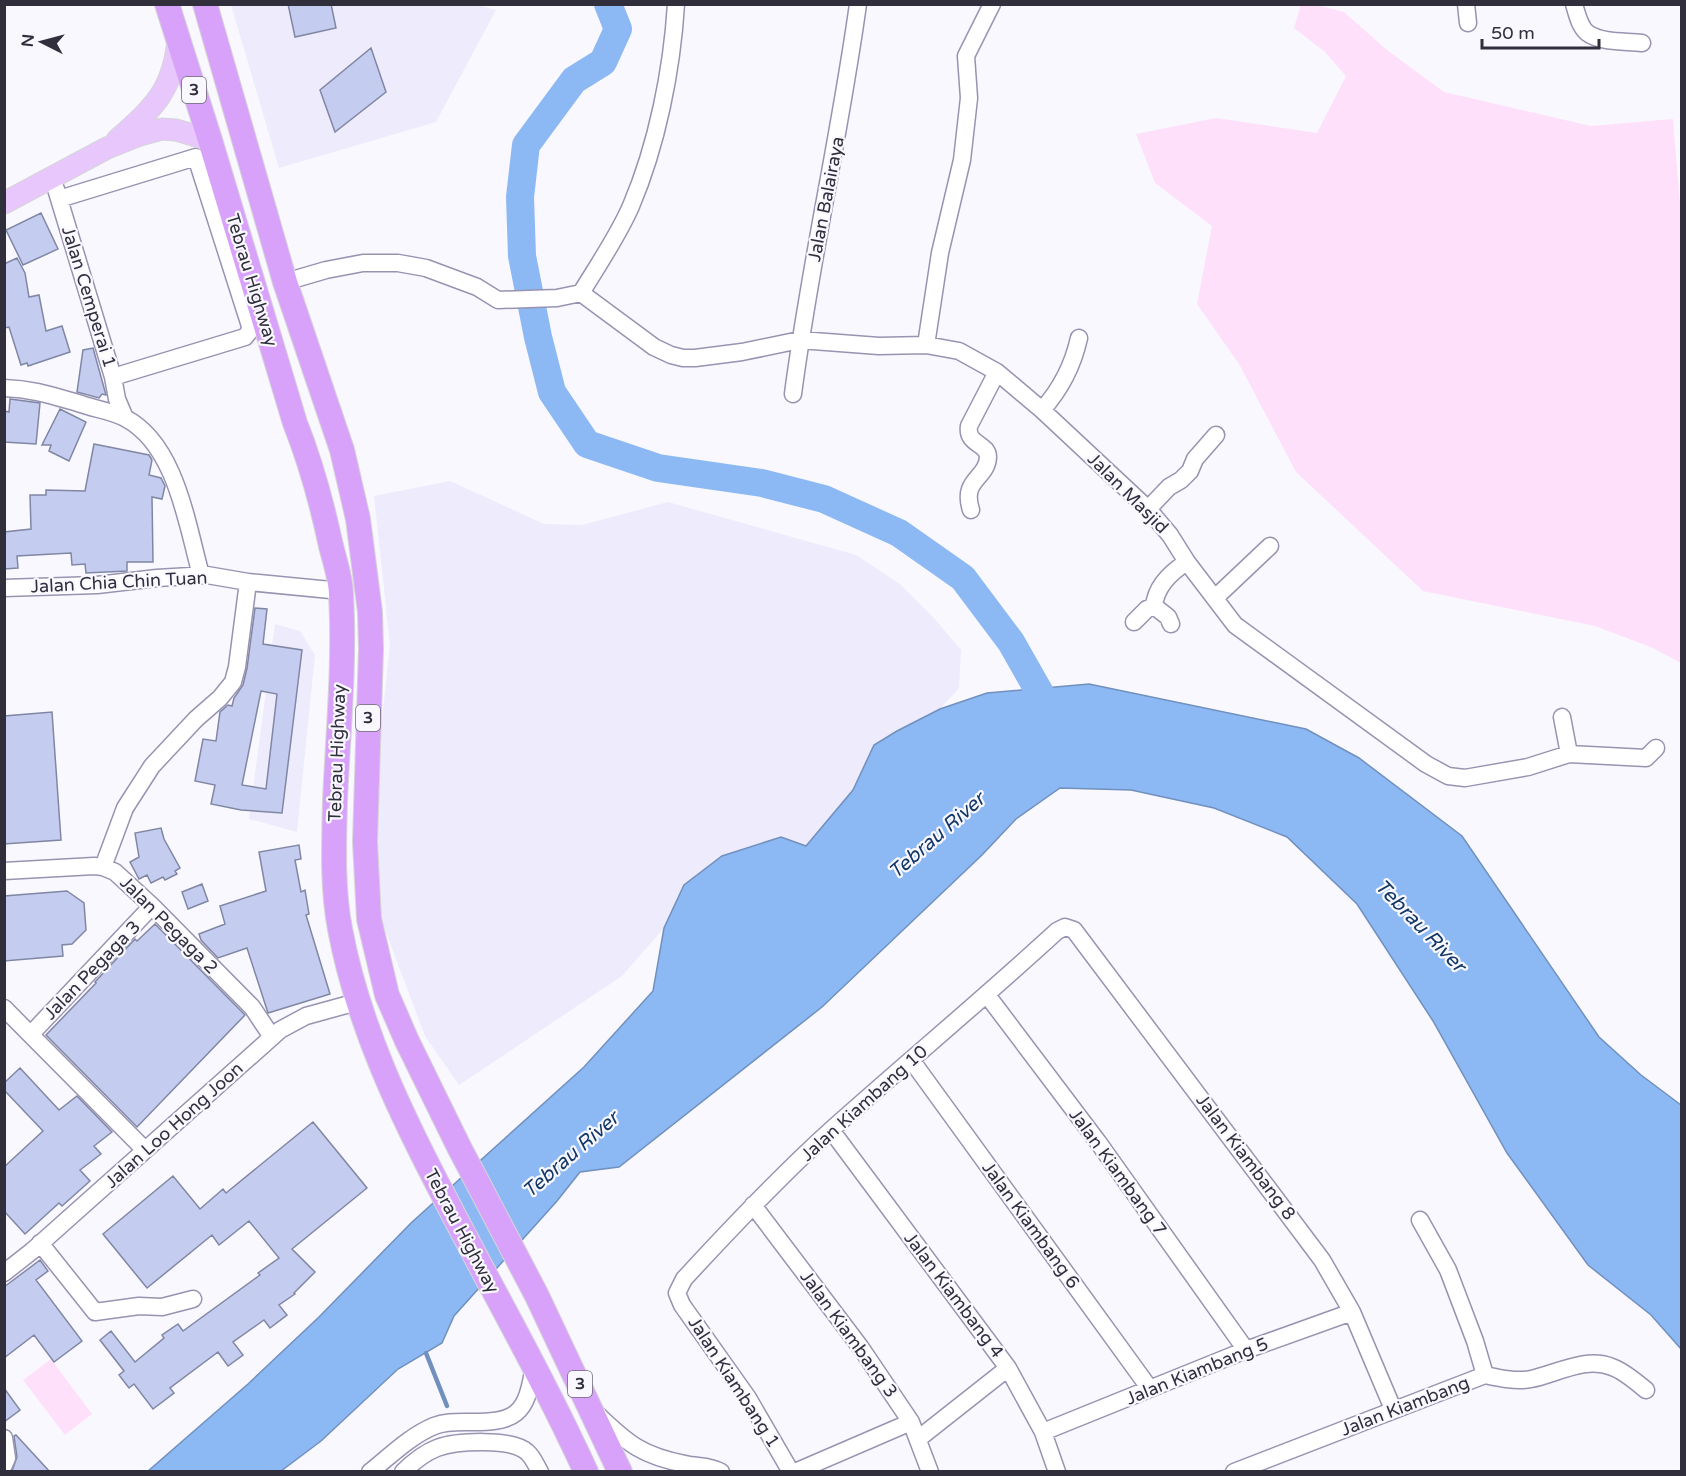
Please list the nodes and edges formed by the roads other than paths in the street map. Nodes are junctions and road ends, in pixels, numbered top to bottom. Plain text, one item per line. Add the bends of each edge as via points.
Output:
1 (167, 4) edge
2 (205, 4) edge
3 (676, 4) edge
4 (858, 4) edge
5 (992, 4) edge
6 (1466, 4) edge
7 (1574, 4) edge
8 (1468, 24) dead end
9 (178, 39) junction
10 (1642, 43) dead end
11 (107, 148) junction
12 (203, 149) junction
13 (51, 177) junction
14 (59, 199) junction
15 (4, 203) edge
16 (285, 282) junction
17 (581, 293) junction
18 (1079, 338) dead end
19 (800, 340) junction
20 (926, 345) junction
21 (997, 372) junction
22 (112, 378) junction
23 (4, 388) edge
24 (793, 394) dead end
25 (1042, 410) junction
26 (125, 418) junction
27 (1216, 435) dead end
28 (1148, 509) junction
29 (971, 510) dead end
30 (1270, 546) dead end
31 (1187, 562) junction
32 (201, 575) junction
33 (248, 582) junction
34 (4, 588) edge
35 (341, 591) junction
36 (1215, 598) junction
37 (1154, 606) junction
38 (1134, 622) dead end
39 (1171, 624) dead end
40 (1562, 717) dead end
41 (1656, 748) dead end
42 (1569, 754) junction
43 (103, 867) junction
44 (4, 871) edge
45 (152, 906) junction
46 (1065, 927) joint
47 (987, 995) junction
48 (357, 1002) junction
49 (4, 1008) edge
50 (31, 1034) junction
51 (272, 1037) junction
52 (912, 1061) junction
53 (831, 1130) junction
54 (146, 1150) junction
55 (753, 1205) junction
56 (1420, 1220) dead end
57 (40, 1243) junction
58 (4, 1273) edge
59 (677, 1293) joint
60 (193, 1299) dead end
61 (1352, 1312) junction
62 (1246, 1350) junction
63 (534, 1364) junction
64 (1008, 1368) junction
65 (1485, 1375) junction
66 (1150, 1389) junction
67 (1646, 1390) dead end
68 (591, 1408) junction
69 (1393, 1409) junction
70 (911, 1422) junction
71 (1043, 1432) junction
72 (4, 1438) edge
73 (918, 1439) junction
74 (4, 1465) edge
75 (682, 1468) edge
76 (370, 1472) edge
77 (403, 1472) edge
78 (540, 1472) edge
79 (586, 1472) edge
80 (620, 1472) edge
81 (721, 1472) edge
82 (793, 1472) edge
83 (930, 1472) edge
84 (1057, 1472) edge
85 (1234, 1472) edge

1 - 9 highway, Tebrau Highway / 3
2 - 16 highway, Tebrau Highway / 3
3 - 17 street via 668,73 648,160 631,207
4 - 19 street, Jalan Balairaya
5 - 20 street via 966,56 969,98 962,160 940,253
6 - 8 street
7 - 10 street via 1581,26 1589,34
9 - 11 main road via 176,63 157,99
9 - 12 highway, Tebrau Highway / 3
11 - 12 main road via 162,129 176,130
11 - 13 main road
12 - 14 street
12 - 22 street via 249,332 245,337
12 - 35 highway, Tebrau Highway / 3 via 310,461
13 - 14 street, Jalan Cemperai 1
13 - 15 main road
14 - 22 street, Jalan Cemperai 1
16 - 17 street via 363,263 398,263 426,268 477,287 498,300
16 - 68 highway, Tebrau Highway / 3 via 342,450 362,547 371,649 365,842 369,919 387,995
17 - 19 street, Jalan Masjid via 654,347 683,358 742,352
18 - 25 street via 1056,393
19 - 20 street, Jalan Masjid
19 - 24 street, Jalan Balairaya
20 - 21 street, Jalan Masjid via 959,351
21 - 25 street, Jalan Masjid
21 - 29 street via 969,426 971,439 988,456 969,488
22 - 26 street, Jalan Cemperai 1
23 - 26 street via 29,389
25 - 28 street, Jalan Masjid
26 - 32 street via 151,438 167,462
27 - 28 street via 1190,471
28 - 31 street, Jalan Masjid
30 - 36 street
31 - 36 street, Jalan Masjid
31 - 37 street via 1172,572 1155,594
32 - 33 street, Jalan Chia Chin Tuan
32 - 34 street, Jalan Chia Chin Tuan via 97,585
33 - 35 street, Jalan Chia Chin Tuan
33 - 43 street via 233,682 152,766 125,808
35 - 48 highway, Tebrau Highway / 3 via 334,884
36 - 42 street, Jalan Masjid via 1235,625 1448,776 1465,778 1528,767
37 - 38 street
37 - 39 street
40 - 42 street
41 - 42 street, Jalan Masjid via 1646,758
43 - 44 street, Jalan Pegaga 2
43 - 45 street, Jalan Pegaga 2 via 116,872
45 - 50 street, Jalan Pegaga 3
45 - 51 street, Jalan Pegaga 2 via 252,1007
46 - 47 street, Jalan Kiambang 10
46 - 61 street, Jalan Kiambang 8 via 1074,930 1262,1178 1322,1260
47 - 52 street, Jalan Kiambang 10
47 - 62 street, Jalan Kiambang 7 via 1098,1142
48 - 51 street, Jalan Loo Hong Joon via 306,1016
48 - 63 highway, Tebrau Highway / 3 via 429,1167
49 - 50 street
50 - 54 street
51 - 54 street, Jalan Loo Hong Joon
52 - 53 street, Jalan Kiambang 10
52 - 66 street, Jalan Kiambang 6
53 - 55 street, Jalan Kiambang 10
53 - 64 street, Jalan Kiambang 4
54 - 57 street, Jalan Loo Hong Joon
55 - 59 street, Jalan Kiambang 10 via 684,1279
55 - 70 street, Jalan Kiambang 3 via 861,1348
56 - 65 street, Jalan Kiambang via 1448,1270
57 - 58 street, Jalan Loo Hong Joon
57 - 60 street via 95,1312 162,1307
59 - 82 street, Jalan Kiambang 1
61 - 62 street, Jalan Kiambang 5
61 - 69 street, Jalan Kiambang 8
62 - 66 street, Jalan Kiambang 5
63 - 76 street via 531,1390 525,1405 514,1415 502,1421 432,1426
63 - 79 highway, Tebrau Highway / 3
64 - 71 street, Jalan Kiambang 4
64 - 73 street
65 - 67 street via 1528,1380 1599,1364 1612,1367
65 - 69 street, Jalan Kiambang
66 - 71 street, Jalan Kiambang 5
68 - 75 street via 622,1439
68 - 80 highway, Tebrau Highway / 3
69 - 85 street, Jalan Kiambang
70 - 73 street, Jalan Kiambang 3
70 - 82 street
71 - 84 street, Jalan Kiambang 4
72 - 74 street via 8,1458
73 - 83 street, Jalan Kiambang 3
75 - 81 street via 709,1467
77 - 78 street via 440,1447 486,1442 522,1448

